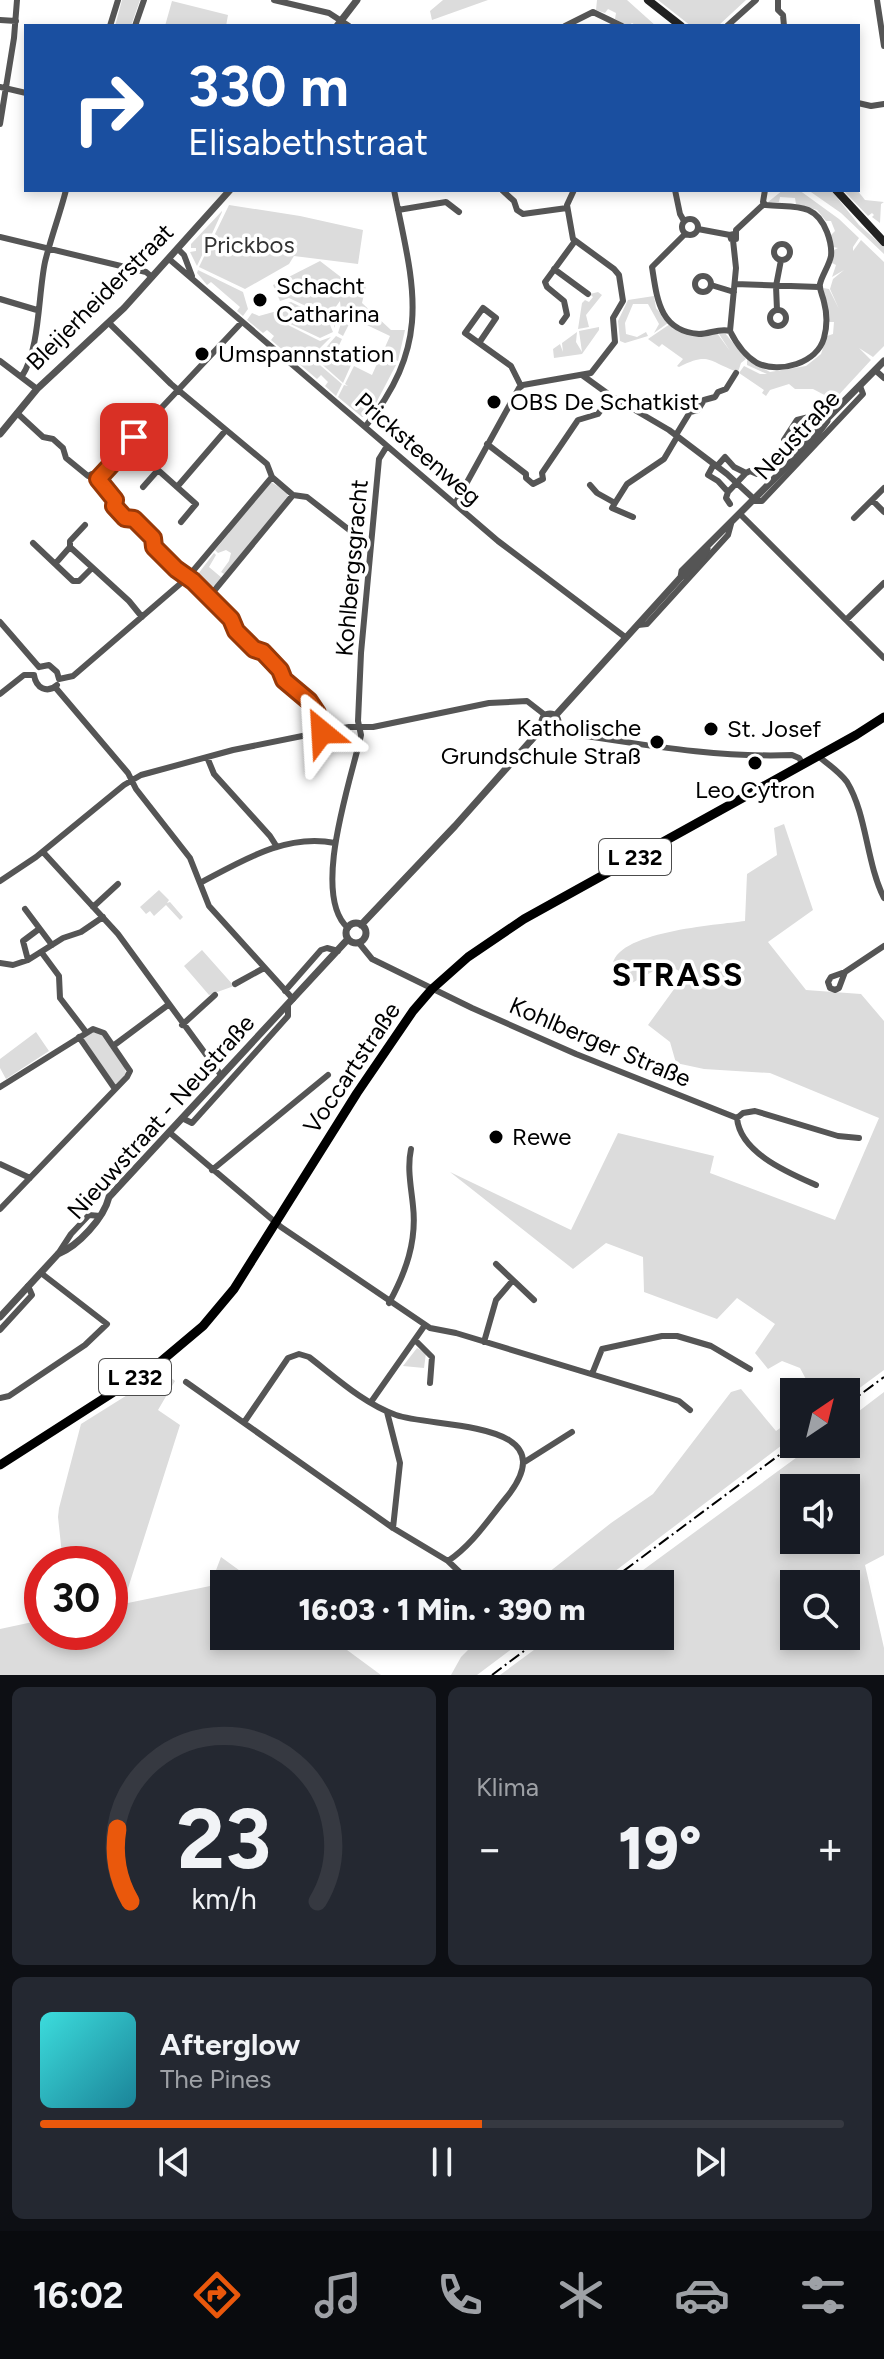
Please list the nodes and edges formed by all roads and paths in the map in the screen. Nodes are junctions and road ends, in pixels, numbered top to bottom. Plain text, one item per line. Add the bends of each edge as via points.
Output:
1 (17, 0) edge
2 (118, 0) edge
3 (144, 0) edge
4 (274, 0) edge
5 (357, 0) edge
6 (648, 0) edge
7 (778, 0) edge
8 (877, 0) edge
9 (752, 1) edge
10 (0, 20) edge
11 (16, 21) junction
12 (882, 21) edge
13 (339, 22) edge
14 (111, 24) edge
15 (136, 24) edge
16 (569, 24) edge
17 (618, 24) edge
18 (678, 24) edge
19 (729, 24) edge
20 (784, 24) edge
21 (884, 46) edge
22 (3, 87) edge
23 (24, 92) edge
24 (860, 103) edge
25 (884, 104) edge
26 (0, 124) edge
27 (65, 192) edge
28 (228, 192) edge
29 (394, 192) edge
30 (504, 192) edge
31 (570, 192) edge
32 (675, 192) edge
33 (765, 192) edge
34 (838, 192) edge
35 (764, 204) junction
36 (567, 208) junction
37 (398, 210) junction
38 (459, 212) dead end
39 (684, 221) junction
40 (698, 229) junction
41 (685, 234) junction
42 (732, 236) junction
43 (0, 237) edge
44 (575, 241) junction
45 (884, 242) edge
46 (49, 249) junction
47 (178, 249) junction
48 (169, 259) junction
49 (781, 260) dead end
50 (554, 269) junction
51 (152, 277) junction
52 (193, 280) junction
53 (711, 285) dead end
54 (776, 286) junction
55 (819, 287) junction
56 (734, 288) junction
57 (588, 294) dead end
58 (0, 299) edge
59 (37, 310) junction
60 (777, 310) dead end
61 (242, 322) junction
62 (562, 322) dead end
63 (109, 323) junction
64 (730, 331) junction
65 (479, 343) junction
66 (0, 361) edge
67 (884, 361) edge
68 (597, 367) junction
69 (875, 370) junction
70 (736, 373) dead end
71 (582, 375) junction
72 (22, 376) junction
73 (884, 378) edge
74 (521, 386) junction
75 (860, 386) junction
76 (178, 388) junction
77 (601, 388) junction
78 (37, 389) junction
79 (611, 396) junction
80 (17, 413) junction
81 (827, 421) junction
82 (365, 427) junction
83 (226, 430) junction
84 (0, 434) edge
85 (677, 436) junction
86 (487, 444) junction
87 (387, 446) junction
88 (795, 455) junction
89 (716, 465) junction
90 (746, 473) junction
91 (757, 474) dead end
92 (272, 477) junction
93 (98, 482) junction
94 (737, 482) junction
95 (590, 485) dead end
96 (143, 487) dead end
97 (177, 487) junction
98 (884, 488) edge
99 (728, 492) junction
100 (293, 495) junction
101 (753, 500) junction
102 (872, 500) junction
103 (455, 504) junction
104 (730, 504) dead end
105 (611, 509) junction
106 (884, 512) edge
107 (740, 514) junction
108 (633, 517) dead end
109 (854, 518) dead end
110 (181, 522) dead end
111 (731, 524) junction
112 (85, 525) dead end
113 (33, 543) dead end
114 (371, 544) junction
115 (70, 547) junction
116 (55, 564) junction
117 (92, 568) junction
118 (187, 578) junction
119 (884, 583) edge
120 (209, 597) junction
121 (142, 617) junction
122 (846, 620) junction
123 (0, 622) edge
124 (635, 625) junction
125 (625, 637) junction
126 (884, 658) edge
127 (39, 667) junction
128 (34, 675) junction
129 (59, 679) junction
130 (55, 687) junction
131 (0, 694) edge
132 (545, 715) junction
133 (555, 716) junction
134 (884, 717) edge
135 (543, 727) junction
136 (557, 727) junction
137 (358, 728) junction
138 (322, 732) junction
139 (818, 756) junction
140 (207, 757) junction
141 (803, 764) junction
142 (132, 780) junction
143 (335, 843) junction
144 (277, 847) junction
145 (43, 852) junction
146 (0, 880) edge
147 (200, 883) junction
148 (118, 884) dead end
149 (884, 898) edge
150 (93, 907) junction
151 (25, 909) dead end
152 (103, 917) junction
153 (361, 925) junction
154 (348, 928) junction
155 (39, 929) junction
156 (348, 939) junction
157 (359, 943) junction
158 (52, 945) junction
159 (884, 946) edge
160 (338, 951) junction
161 (42, 953) junction
162 (28, 960) junction
163 (0, 963) edge
164 (264, 968) junction
165 (845, 972) dead end
166 (235, 984) dead end
167 (432, 989) junction
168 (285, 991) junction
169 (215, 995) dead end
170 (291, 1002) junction
171 (168, 1005) junction
172 (182, 1025) junction
173 (240, 1029) dead end
174 (83, 1035) junction
175 (113, 1046) junction
176 (208, 1060) junction
177 (221, 1075) junction
178 (328, 1075) dead end
179 (0, 1087) edge
180 (115, 1089) junction
181 (182, 1118) junction
182 (737, 1118) junction
183 (169, 1132) junction
184 (859, 1138) dead end
185 (411, 1149) dead end
186 (0, 1164) edge
187 (212, 1170) junction
188 (30, 1178) junction
189 (816, 1185) dead end
190 (0, 1209) edge
191 (276, 1223) junction
192 (496, 1264) dead end
193 (41, 1273) junction
194 (513, 1280) junction
195 (28, 1286) junction
196 (534, 1300) dead end
197 (389, 1303) junction
198 (0, 1317) edge
199 (425, 1325) junction
200 (0, 1330) edge
201 (415, 1340) junction
202 (484, 1342) junction
203 (750, 1369) dead end
204 (592, 1374) junction
205 (186, 1382) dead end
206 (430, 1383) dead end
207 (0, 1398) edge
208 (371, 1402) junction
209 (690, 1410) dead end
210 (387, 1412) junction
211 (245, 1421) junction
212 (572, 1432) dead end
213 (523, 1463) junction
214 (0, 1465) edge
215 (393, 1528) junction
216 (448, 1561) junction
217 (457, 1570) edge

1 - 11 street
2 - 14 street
3 - 15 street
4 - 13 street via 329,13
5 - 13 street
6 - 18 main road
7 - 20 street
8 - 12 street
9 - 19 street
10 - 11 street
11 - 22 street
12 - 21 street
16 - 17 street via 595,12
22 - 23 street
22 - 26 street
24 - 25 street
27 - 46 street
28 - 47 street, Bleijerheiderstraat
29 - 37 street
30 - 36 street via 523,214
31 - 36 street
32 - 39 street
33 - 35 street
34 - 45 main road
35 - 42 street
35 - 55 street via 797,207 822,219 831,249
36 - 44 street
37 - 38 street via 446,202
37 - 82 street via 411,269 412,332 397,382
39 - 40 street via 694,220
39 - 41 street
40 - 41 street
40 - 42 street
41 - 64 street via 653,265 658,306 669,321 689,332
42 - 56 street
43 - 46 street
44 - 50 street
44 - 68 street via 619,275 623,301 613,318 616,340
46 - 51 street
46 - 59 street
47 - 48 street, Bleijerheiderstraat
47 - 52 street, Pricksteenweg
48 - 51 street, Bleijerheiderstraat
48 - 52 street, Pricksteenweg
49 - 54 street
50 - 57 street
50 - 62 street via 545,283 564,301 567,315
51 - 63 street, Bleijerheiderstraat
52 - 61 street, Pricksteenweg
53 - 56 street
54 - 55 street
54 - 56 street
54 - 60 street
55 - 64 street via 824,337 809,359 763,365 741,349
56 - 64 street
58 - 59 street
59 - 72 street via 33,350
61 - 76 street
61 - 82 street, Pricksteenweg
63 - 76 street
63 - 78 street, Bleijerheiderstraat
65 - 65 street via 496,318 483,308 465,333
65 - 74 street via 511,366
66 - 72 street
67 - 69 street
68 - 71 street
68 - 77 street
69 - 73 street
69 - 75 street
70 - 85 street via 726,389 690,412
71 - 74 street
71 - 77 street
72 - 78 street
74 - 86 street
75 - 81 street
75 - 101 street, Neustraße via 863,394 762,501
76 - 83 street
76 - 93 street
77 - 79 street
78 - 80 street, Bleijerheiderstraat
79 - 85 street
79 - 86 street via 598,414 578,420 543,479 533,484
80 - 84 street, Bleijerheiderstraat
80 - 93 street via 63,448 93,486
81 - 88 street, Neustraße
81 - 88 street via 817,415 797,420 784,440
82 - 87 street, Pricksteenweg
83 - 92 street via 267,464
83 - 97 street
85 - 89 street
85 - 105 street via 664,459 627,484
86 - 103 street
87 - 103 street, Pricksteenweg
87 - 114 street, Kohlbergsgracht via 379,459
88 - 101 street
89 - 90 street via 725,457
89 - 94 street
89 - 99 street via 708,475
90 - 91 street
90 - 94 street
92 - 100 street
92 - 118 street
93 - 118 street via 125,518 134,519
94 - 99 street
94 - 101 street
95 - 105 street
96 - 97 street via 158,470
97 - 110 street via 196,504
98 - 102 street
99 - 104 street
100 - 114 street via 307,497
100 - 120 street
101 - 107 street
102 - 106 street
102 - 109 street
103 - 125 street, Pricksteenweg
105 - 108 street
107 - 111 street
107 - 122 street
111 - 124 street
111 - 124 street via 728,535 647,624
112 - 115 street
113 - 116 street
114 - 137 street, Kohlbergsgracht
115 - 116 street
115 - 117 street
116 - 117 street via 73,581
117 - 121 street
118 - 120 street
118 - 121 street
119 - 122 street
120 - 138 street via 315,708
121 - 129 street via 73,676
122 - 126 street
123 - 127 street
124 - 125 street
125 - 133 street
127 - 128 street
127 - 129 street via 52,667
128 - 130 street via 43,689
128 - 131 street via 24,675
129 - 130 street
130 - 142 street
132 - 133 street
132 - 135 street
132 - 137 street via 527,701 489,703
133 - 136 street
134 - 139 main road, L 232
135 - 136 street
135 - 153 street
136 - 141 street via 572,734 700,753 792,755
137 - 138 street
137 - 143 street, Kohlbergsgracht via 361,735
138 - 140 street
139 - 141 main road, L 232
139 - 149 street via 852,793
140 - 142 street
140 - 144 street via 214,774
141 - 167 main road, Voccartstraße / L 232 via 513,926
142 - 145 street
142 - 147 street via 183,848
143 - 144 street via 314,840
143 - 154 street, Kohlbergsgracht via 335,906
144 - 147 street
145 - 146 street
145 - 150 street
147 - 164 street via 209,906
148 - 150 street
150 - 152 street
151 - 155 street
152 - 158 street
152 - 171 street
153 - 154 street
153 - 157 street via 365,936
154 - 156 street
155 - 158 street
155 - 162 street via 23,941
156 - 157 street
156 - 160 street, Nieuwstraat - Neustraße
157 - 167 street, Kohlberger Straße via 372,959
158 - 161 street
159 - 165 street
160 - 168 street via 321,950
160 - 170 street, Nieuwstraat - Neustraße
161 - 162 street
161 - 174 street via 59,976 60,998
162 - 163 street
164 - 166 street
164 - 168 street
167 - 182 street, Kohlberger Straße
167 - 191 main road, Voccartstraße / L 232 via 394,1037
168 - 170 street
169 - 172 street
170 - 177 street, Nieuwstraat - Neustraße
170 - 181 street via 288,1016 192,1123
171 - 172 street
171 - 175 street
172 - 176 street
173 - 176 street
174 - 175 street via 101,1031
174 - 179 street
174 - 180 street
175 - 180 street via 130,1071
176 - 177 street
177 - 181 street, Nieuwstraat - Neustraße
178 - 187 street
180 - 188 street
181 - 183 street, Nieuwstraat - Neustraße
182 - 184 street via 755,1111
182 - 189 street via 750,1145
183 - 187 street
183 - 193 street, Nieuwstraat - Neustraße via 109,1197 100,1216
185 - 197 street via 413,1238
186 - 188 street
187 - 191 street
188 - 190 street
191 - 197 street
191 - 214 main road, Voccartstraße / L 232 via 224,1302 176,1350
192 - 194 street
193 - 195 street, Nieuwstraat - Neustraße
193 - 207 street via 107,1324 85,1345
194 - 196 street
194 - 202 street via 496,1300
195 - 198 street, Nieuwstraat - Neustraße
195 - 200 street via 32,1295
197 - 199 street
199 - 201 street
199 - 202 street
201 - 206 street via 432,1357
201 - 208 street
202 - 204 street
203 - 204 street via 699,1340 662,1336 602,1349
204 - 209 street via 679,1401
205 - 211 street
208 - 210 street
208 - 211 street via 299,1354 288,1358
210 - 213 street via 484,1430 510,1441
210 - 215 street via 400,1463
211 - 215 street
212 - 213 street
213 - 216 street via 515,1486 466,1549
215 - 216 street
216 - 217 street

